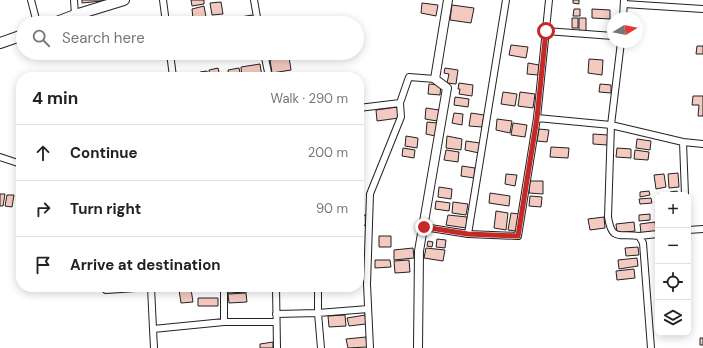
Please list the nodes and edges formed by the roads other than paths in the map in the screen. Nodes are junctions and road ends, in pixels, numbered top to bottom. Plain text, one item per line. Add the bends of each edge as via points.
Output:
1 (31, 0) edge
2 (74, 0) edge
3 (124, 0) edge
4 (163, 0) edge
5 (254, 0) edge
6 (448, 0) edge
7 (506, 0) edge
8 (549, 0) edge
9 (624, 2) edge
10 (703, 9) edge
11 (623, 12) edge
12 (75, 15) joint
13 (35, 16) edge
14 (165, 16) edge
15 (257, 16) edge
16 (546, 31) junction
17 (607, 36) edge
18 (16, 38) edge
19 (0, 44) edge
20 (620, 48) edge
21 (171, 60) edge
22 (265, 60) edge
23 (172, 72) edge
24 (268, 72) edge
25 (435, 79) junction
26 (400, 103) junction
27 (364, 107) edge
28 (537, 118) junction
29 (611, 125) junction
30 (683, 142) junction
31 (703, 144) edge
32 (0, 157) edge
33 (16, 162) edge
34 (685, 192) edge
35 (424, 227) junction
36 (703, 229) edge
37 (691, 230) edge
38 (468, 234) junction
39 (655, 234) edge
40 (639, 236) junction
41 (151, 292) edge
42 (224, 292) edge
43 (276, 292) edge
44 (318, 292) edge
45 (368, 309) junction
46 (318, 313) junction
47 (276, 314) junction
48 (224, 322) junction
49 (276, 322) junction
50 (153, 329) junction
51 (154, 348) edge
52 (277, 348) edge
53 (321, 348) edge
54 (370, 348) edge
55 (418, 348) edge
56 (651, 348) edge

1 - 13 street
2 - 12 street
3 - 12 main road
4 - 14 street
5 - 15 street
6 - 25 street
7 - 38 street
8 - 16 street
9 - 10 street
9 - 11 street
16 - 17 street
16 - 28 street
18 - 19 main road
20 - 29 street
21 - 23 street
22 - 24 street
25 - 26 street via 409,77
25 - 35 street via 447,88
26 - 27 street
26 - 45 street via 402,117 370,194
28 - 29 street
28 - 38 street via 518,236
29 - 30 street
29 - 40 street via 608,217 610,230 617,235
30 - 31 street
30 - 34 street
32 - 33 street
35 - 38 street
35 - 55 street via 420,251
36 - 37 street
39 - 40 street
40 - 56 street via 643,242
41 - 50 street
42 - 48 street
43 - 47 street
44 - 46 street
45 - 46 street
45 - 54 street
46 - 47 street
46 - 53 street
47 - 49 street
48 - 49 street
48 - 50 street
49 - 52 street
50 - 51 street

